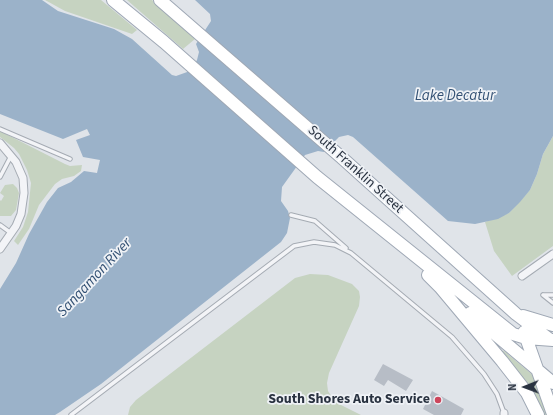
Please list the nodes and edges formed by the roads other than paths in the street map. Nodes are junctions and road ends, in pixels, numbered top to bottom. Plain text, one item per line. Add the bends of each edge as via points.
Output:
1 (113, 0) edge
2 (160, 0) edge
3 (0, 129) edge
4 (0, 143) edge
5 (12, 155) junction
6 (70, 159) dead end
7 (0, 177) edge
8 (291, 215) dead end
9 (374, 223) junction
10 (0, 225) edge
11 (12, 233) junction
12 (0, 249) edge
13 (351, 253) junction
14 (553, 254) edge
15 (522, 276) dead end
16 (440, 287) junction
17 (553, 295) edge
18 (553, 301) edge
19 (516, 314) junction
20 (553, 325) edge
21 (526, 338) junction
22 (552, 340) edge
23 (539, 373) junction
24 (553, 383) edge
25 (504, 414) edge
26 (553, 414) edge
27 (71, 415) edge
28 (538, 415) edge

1 - 9 main road via 317,177
2 - 19 main road, South Franklin Street via 341,156
3 - 6 lane
4 - 5 street
5 - 7 lane
5 - 11 street via 22,178 24,193 21,214
8 - 13 lane via 315,221
9 - 16 main road
9 - 21 main road via 513,334
10 - 11 lane
11 - 12 street
13 - 25 lane via 452,337 495,390
13 - 27 lane via 322,242 294,246
14 - 15 street
16 - 23 main road
16 - 28 main road via 527,393
17 - 18 lane via 543,295
19 - 20 main road
19 - 21 main road
19 - 22 main road, South Franklin Street
21 - 22 main road
21 - 23 main road
23 - 24 main road
23 - 26 main road

